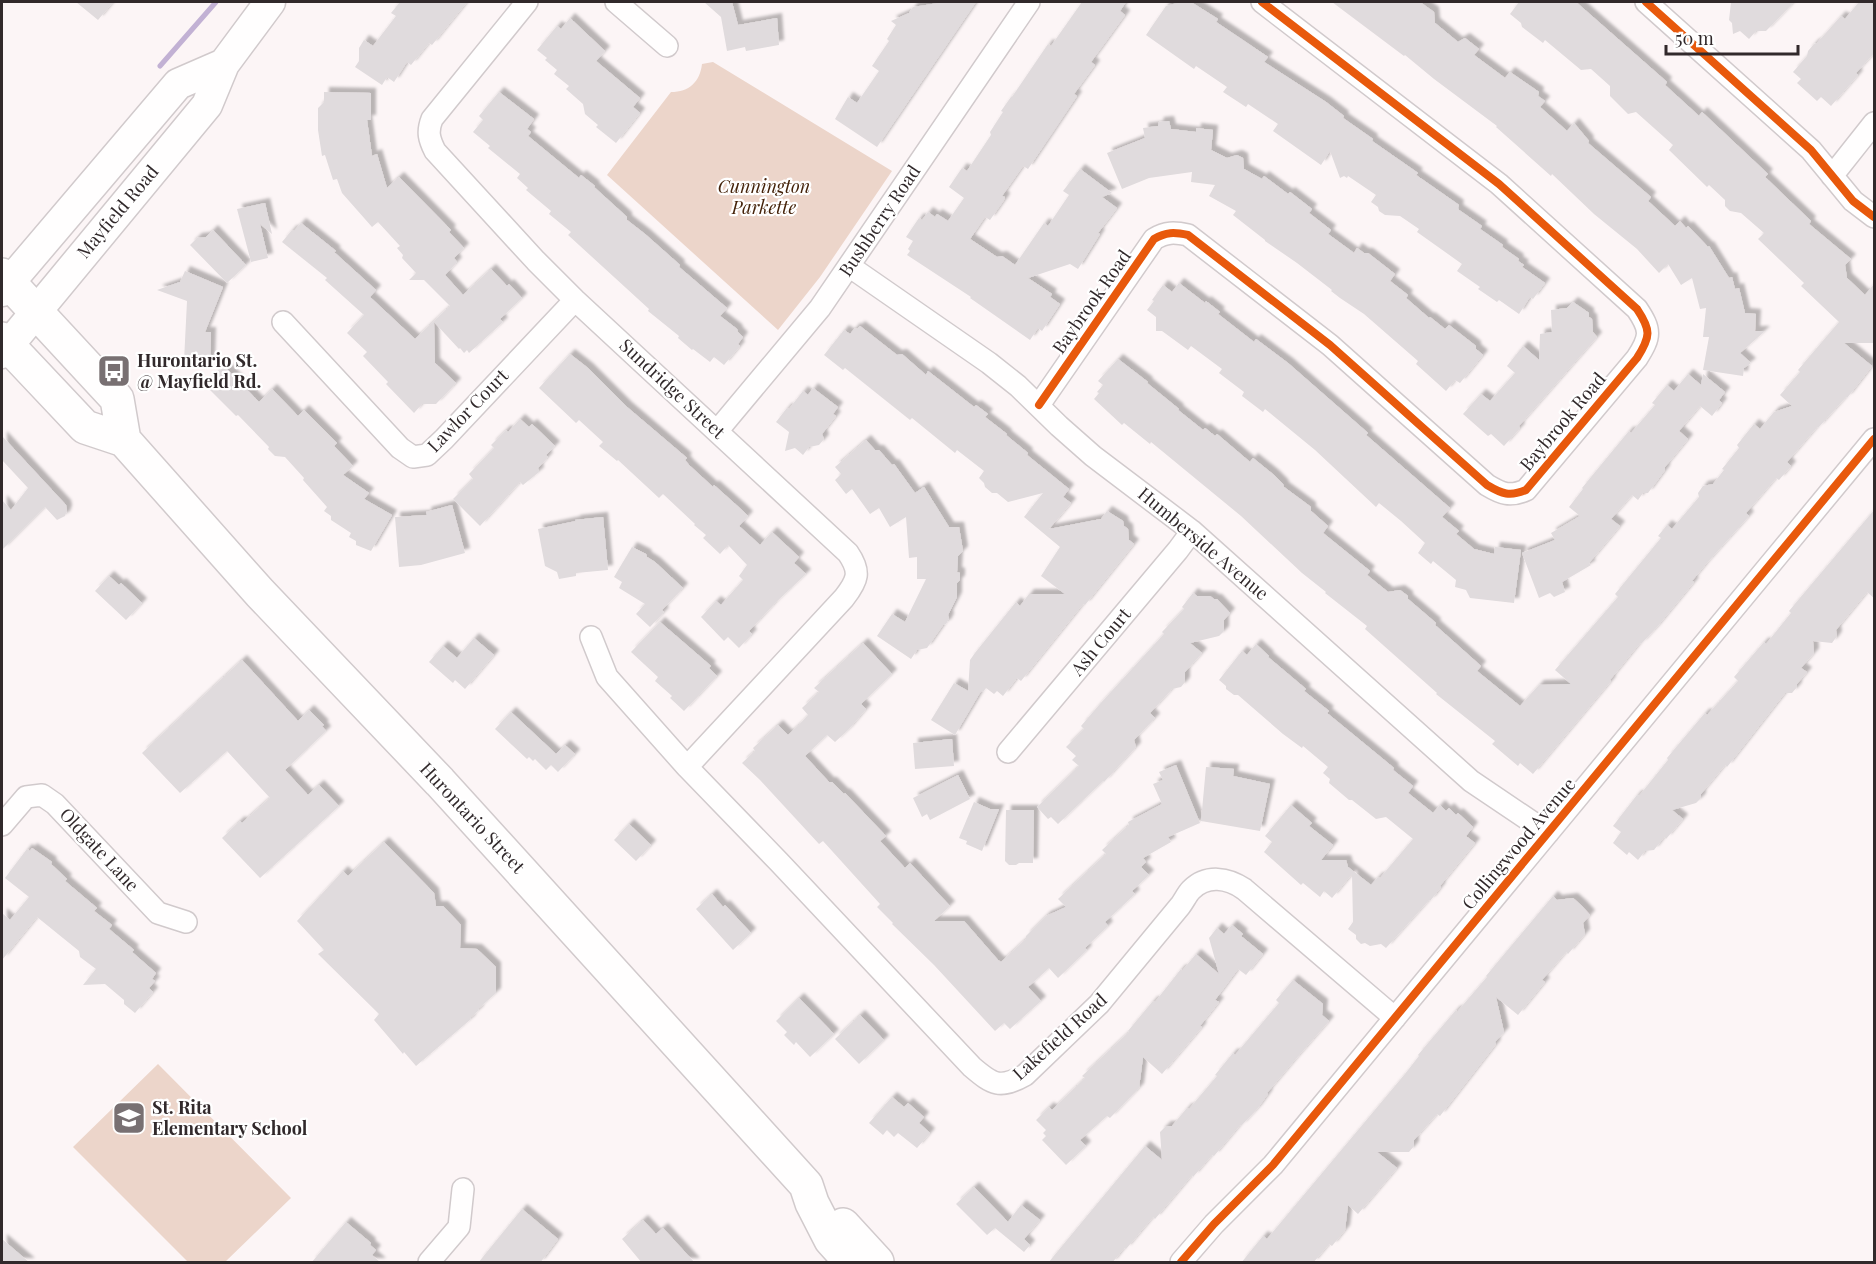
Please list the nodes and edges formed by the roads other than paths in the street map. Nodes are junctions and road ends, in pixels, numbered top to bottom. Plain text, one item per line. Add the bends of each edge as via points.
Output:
1 (270, 2) edge
2 (527, 2) edge
3 (616, 2) edge
4 (1029, 2) edge
5 (1262, 2) edge
6 (1647, 2) edge
7 (1670, 9) edge
8 (667, 46) dead end
9 (224, 64) junction
10 (1875, 123) edge
11 (1832, 176) junction
12 (1875, 217) edge
13 (849, 266) junction
14 (4, 283) edge
15 (575, 300) junction
16 (36, 312) junction
17 (283, 322) dead end
18 (4, 346) edge
19 (1039, 405) junction
20 (718, 430) junction
21 (1875, 439) edge
22 (124, 440) junction
23 (1192, 531) junction
24 (591, 637) dead end
25 (1008, 752) dead end
26 (687, 767) junction
27 (7, 818) edge
28 (1548, 833) junction
29 (186, 922) dead end
30 (1395, 1018) junction
31 (463, 1189) dead end
32 (812, 1203) junction
33 (429, 1263) edge
34 (850, 1263) edge
35 (877, 1263) edge
36 (1180, 1263) edge

1 - 9 main road, Mayfield Road
2 - 15 street, Sundridge Street via 437,111 428,129 429,139 443,161
3 - 8 street
4 - 13 street, Bushberry Road
5 - 19 street, Baybrook Road via 1499,184 1636,309 1649,329 1647,343 1526,490 1501,493 1487,485 1330,345 1188,235 1174,232 1154,239
6 - 7 street
7 - 11 street via 1811,150
9 - 14 main road, Mayfield Road via 178,84
9 - 16 main road, Mayfield Road via 207,105
10 - 11 street
11 - 12 street via 1853,201
13 - 19 street, Humberside Avenue via 989,363
13 - 20 street, Bushberry Road via 820,308
14 - 16 main road
15 - 17 street, Lawlor Court via 427,455 413,458
15 - 20 street, Sundridge Street
16 - 18 main road, Mayfield Road
16 - 22 main road via 117,399
18 - 22 main road via 84,427
19 - 23 street, Humberside Avenue via 1093,456
20 - 26 street, Sundridge Street via 848,553 857,573 844,598
21 - 28 street, Collingwood Avenue
22 - 32 main road, Hurontario Street via 260,593 440,782 744,1116 806,1185
23 - 25 street, Ash Court
23 - 28 street, Humberside Avenue via 1471,781
24 - 26 street, Lakefield Road via 607,677
26 - 30 street, Lakefield Road via 985,1079 1011,1083 1053,1049 1121,980 1192,889 1214,880 1223,879 1244,889
27 - 29 street, Oldgate Lane via 26,797 42,795 158,913
28 - 30 street, Collingwood Avenue
30 - 36 street, Collingwood Avenue via 1273,1165
31 - 33 street via 459,1227
32 - 34 main road, Hurontario Street via 831,1240
32 - 35 main road, Hurontario Street via 845,1227

